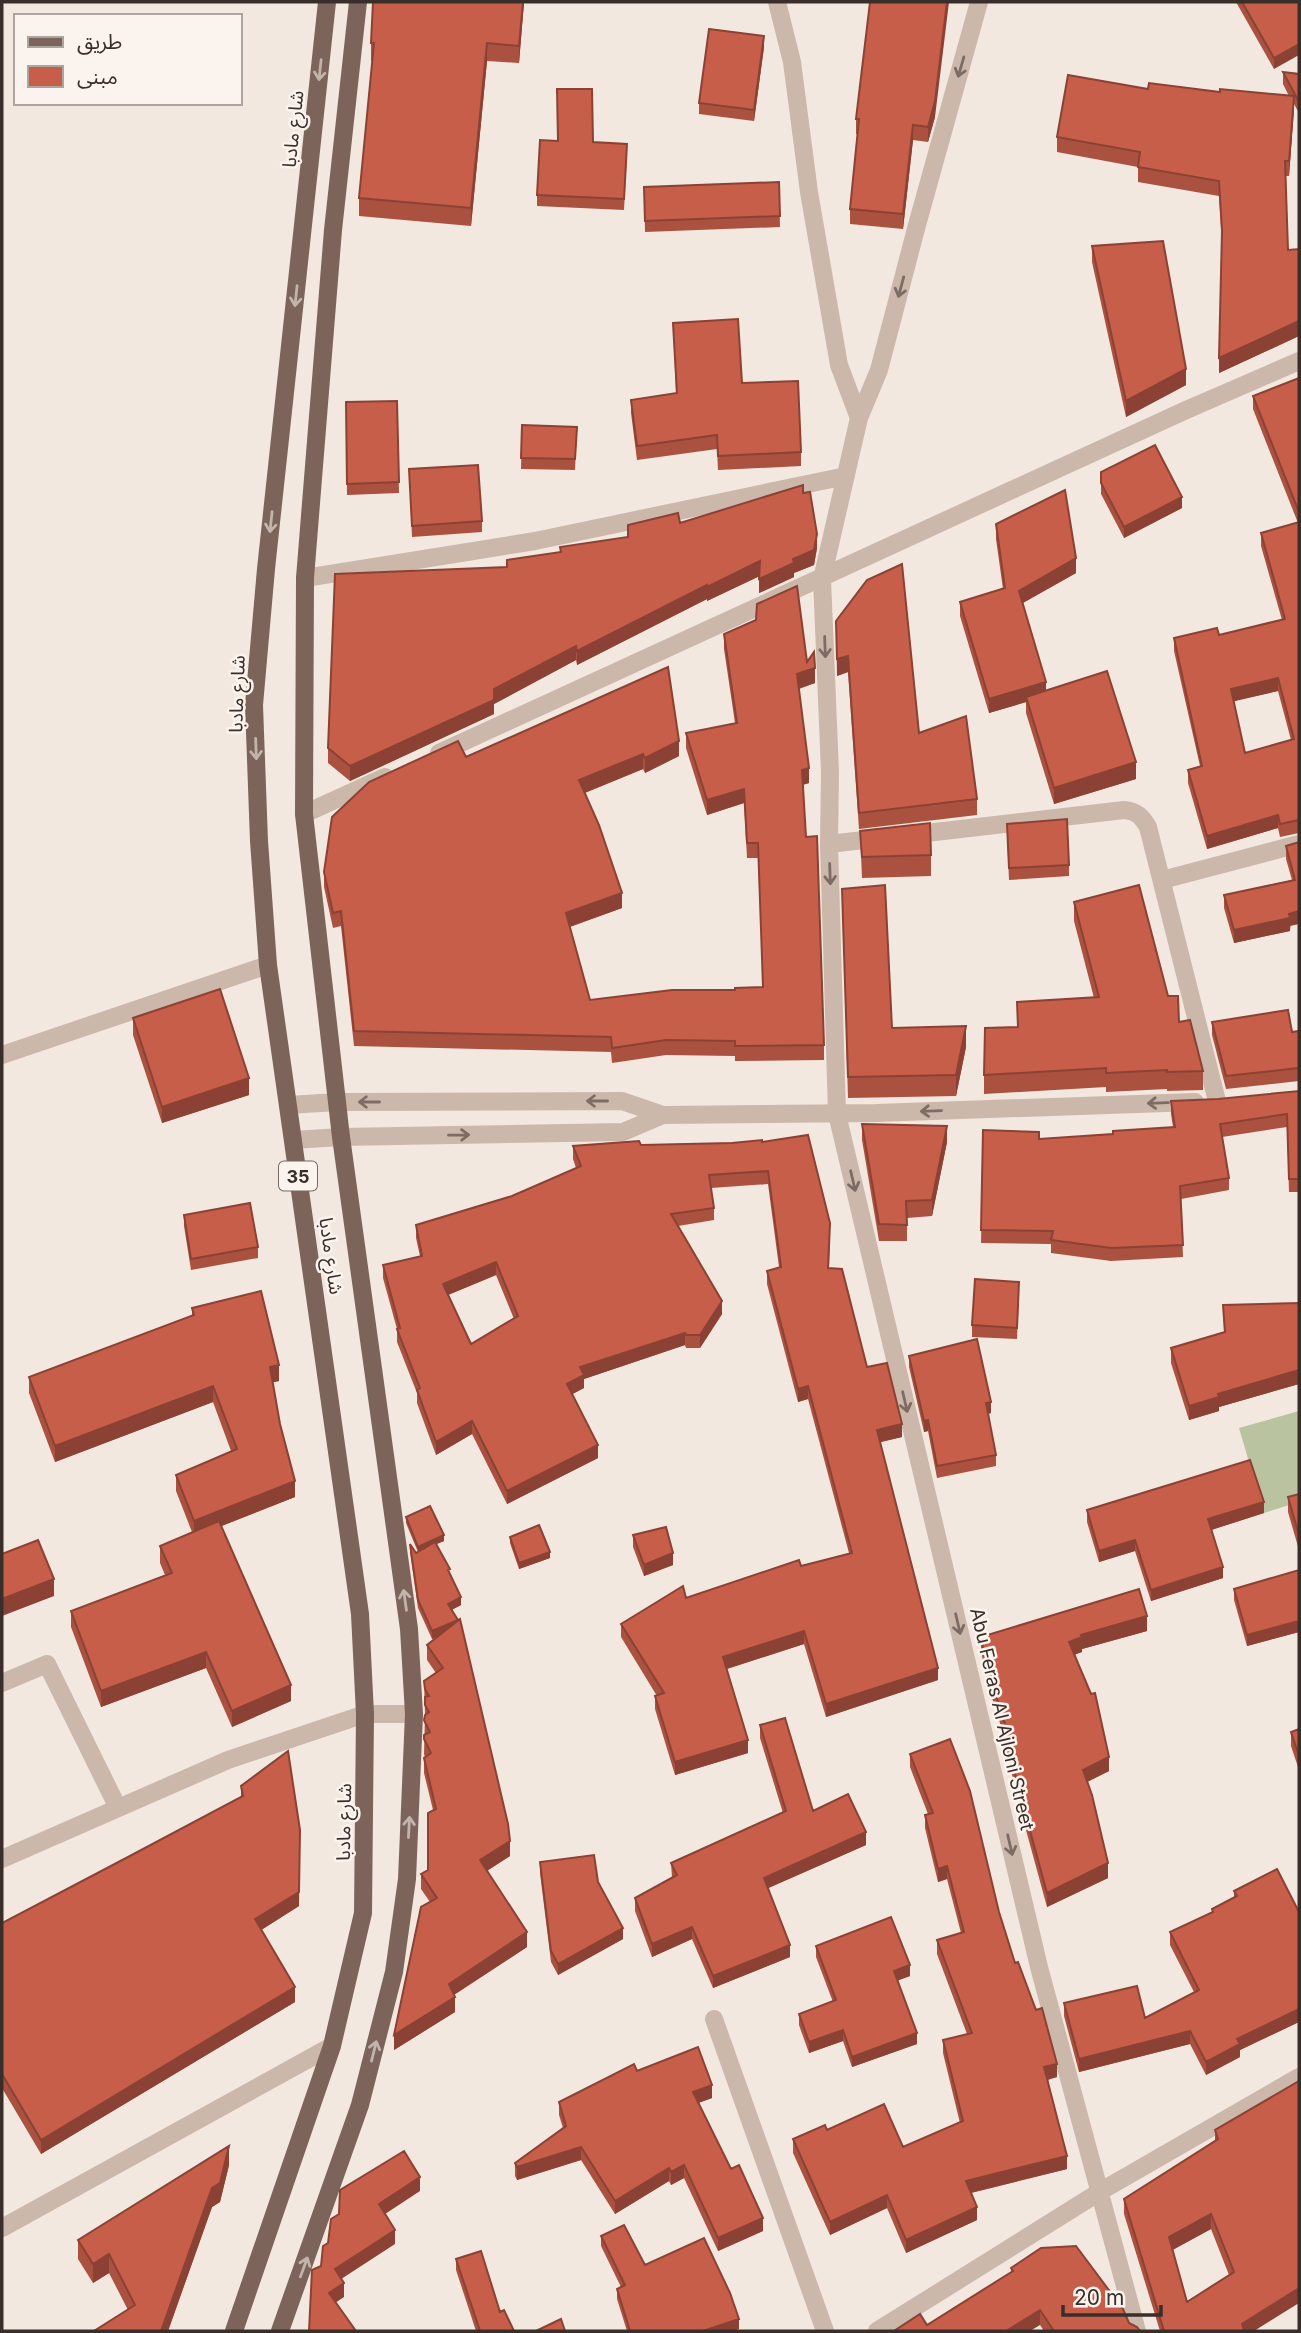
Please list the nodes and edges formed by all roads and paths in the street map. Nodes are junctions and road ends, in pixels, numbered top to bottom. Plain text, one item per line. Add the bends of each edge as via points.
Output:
1 (327, 2) edge
2 (358, 2) edge
3 (777, 2) edge
4 (979, 2) edge
5 (1299, 360) edge
6 (859, 418) junction
7 (846, 476) junction
8 (305, 578) junction
9 (822, 579) junction
10 (304, 814) junction
11 (829, 844) junction
12 (1299, 844) edge
13 (1162, 880) junction
14 (268, 965) junction
15 (2, 1055) edge
16 (338, 1102) junction
17 (288, 1105) junction
18 (837, 1114) junction
19 (663, 1115) junction
20 (341, 1137) junction
21 (293, 1140) junction
22 (2, 1683) edge
23 (365, 1714) junction
24 (414, 1714) junction
25 (118, 1808) junction
26 (2, 1859) edge
27 (714, 2019) dead end
28 (332, 2046) junction
29 (1299, 2077) edge
30 (1101, 2190) junction
31 (2, 2228) edge
32 (234, 2331) edge
33 (280, 2331) edge
34 (825, 2331) edge
35 (877, 2331) edge
36 (1137, 2331) edge

1 -> 14 main road, شارع مادبا / 35 via 254,705
2 - 8 main road, شارع مادبا / 35 via 333,230
3 - 6 street via 792,62 839,365
4 -> 6 street, Abu Feras Al Ajloni Street via 879,370
5 - 9 street
6 - 7 street, Abu Feras Al Ajloni Street
7 - 8 street via 536,541
7 - 9 street, Abu Feras Al Ajloni Street
8 - 10 main road, شارع مادبا / 35
9 - 10 street
9 -> 11 street, Abu Feras Al Ajloni Street
10 - 16 main road, شارع مادبا / 35
11 - 13 street via 1132,810 1149,827
11 -> 18 street, Abu Feras Al Ajloni Street
12 - 13 street
13 -> 18 street via 1224,1100
14 - 15 street
14 - 17 main road, شارع مادبا / 35
16 - 17 street
19 -> 16 street via 622,1101
16 - 20 main road, شارع مادبا / 35
17 - 21 main road, شارع مادبا / 35
18 - 19 street
18 -> 30 street, Abu Feras Al Ajloni Street via 1039,1967
20 -> 19 street via 623,1132
20 - 21 street
24 -> 20 main road, شارع مادبا / 35 via 408,1629
21 - 23 main road, شارع مادبا / 35 via 360,1614
22 - 25 street via 47,1664
23 - 24 street
23 - 25 street via 229,1760
23 - 28 main road, شارع مادبا / 35 via 363,1913
33 -> 24 main road, شارع مادبا / 35 via 360,2105 394,1972 407,1879
25 - 26 street
27 - 34 street
28 - 31 street
28 - 32 main road, شارع مادبا / 35
29 - 30 street
30 - 35 street
30 - 36 street, Abu Feras Al Ajloni Street

